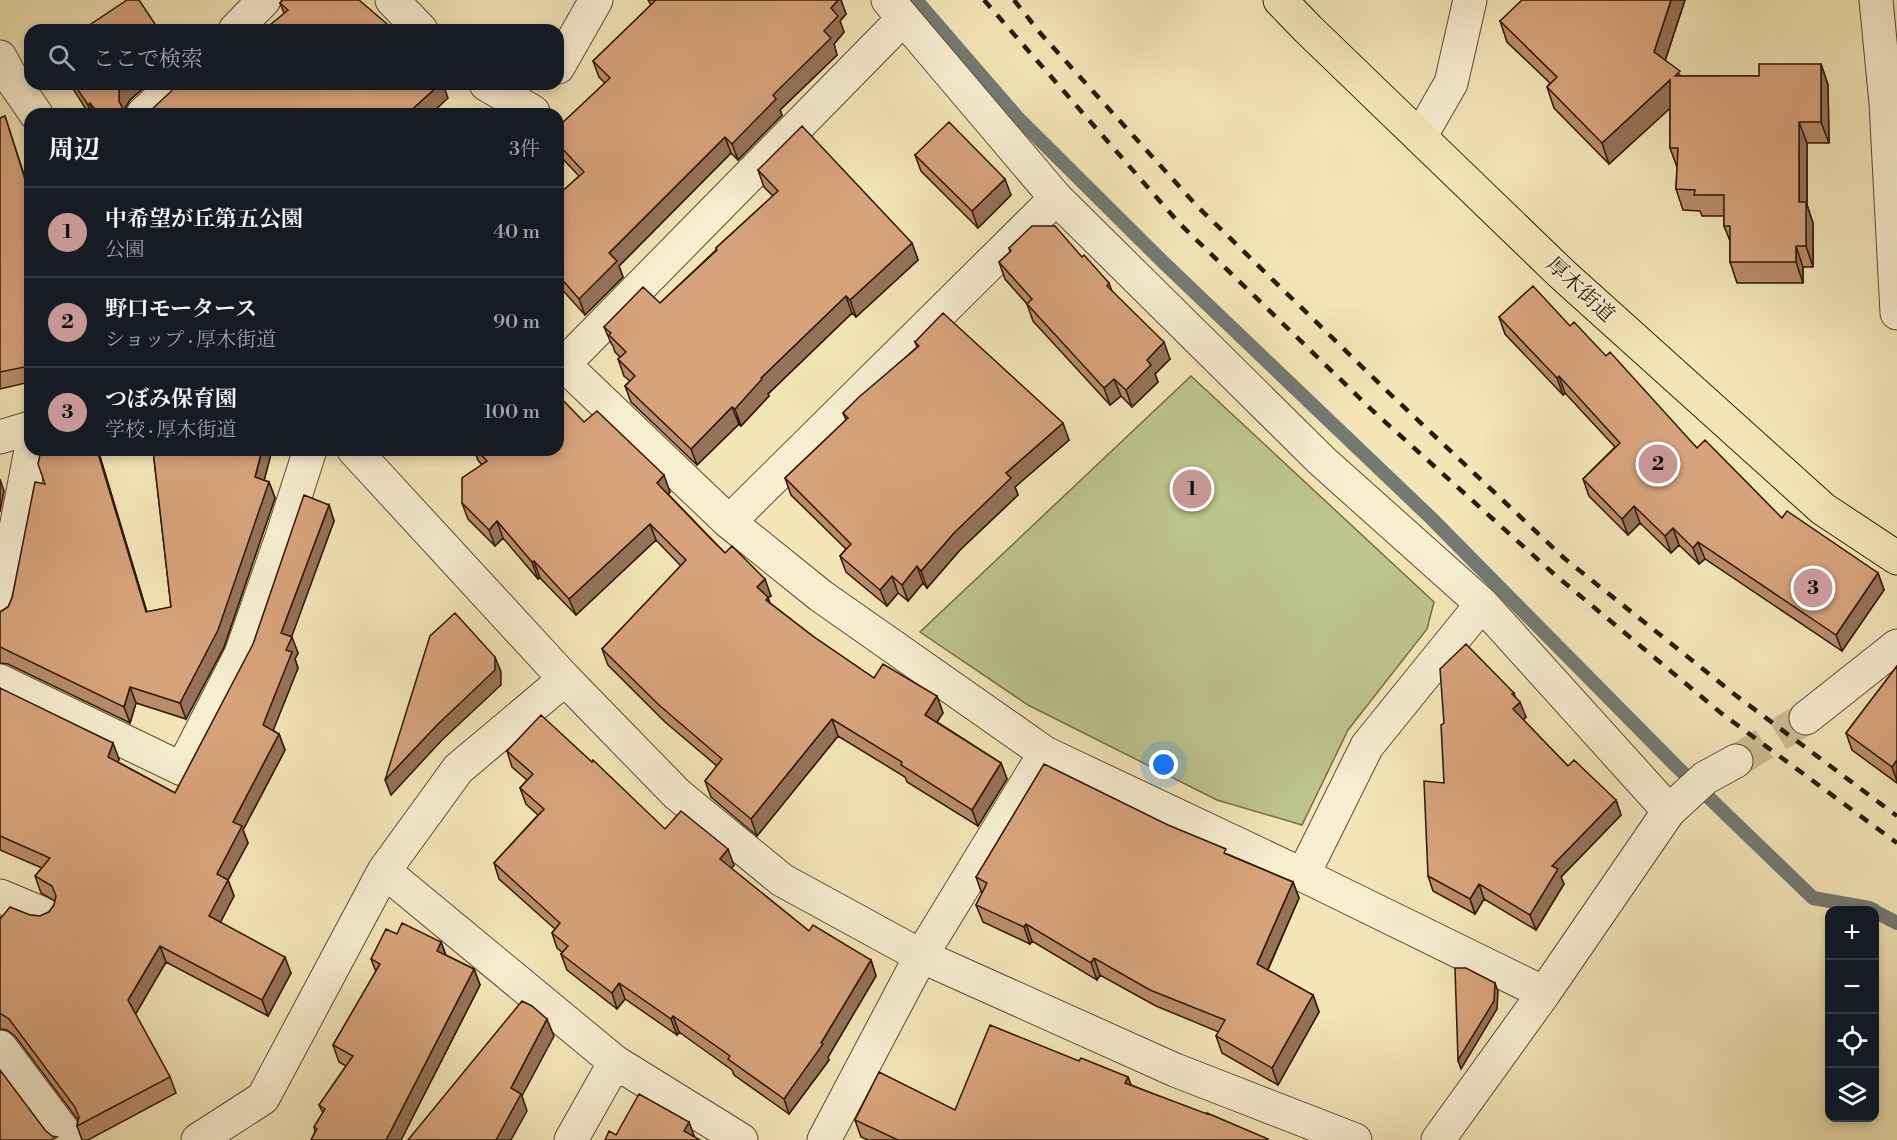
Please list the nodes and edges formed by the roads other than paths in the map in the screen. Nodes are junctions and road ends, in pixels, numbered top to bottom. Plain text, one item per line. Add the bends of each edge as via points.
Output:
1 (264, 0) edge
2 (392, 0) edge
3 (596, 0) edge
4 (1280, 0) edge
5 (1470, 0) edge
6 (1876, 0) edge
7 (895, 9) edge
8 (241, 24) edge
9 (415, 24) edge
10 (564, 56) edge
11 (4, 75) edge
12 (169, 90) edge
13 (496, 90) edge
14 (545, 90) edge
15 (31, 108) edge
16 (150, 108) edge
17 (524, 108) edge
18 (535, 108) edge
19 (1420, 137) junction
20 (1056, 198) junction
21 (1897, 313) edge
22 (564, 359) edge
23 (564, 365) edge
24 (24, 430) edge
25 (0, 437) edge
26 (30, 456) edge
27 (308, 456) edge
28 (360, 456) edge
29 (729, 522) junction
30 (1897, 558) edge
31 (1482, 604) junction
32 (0, 611) edge
33 (1897, 645) edge
34 (565, 679) junction
35 (0, 681) edge
36 (1806, 718) tunnel mouth
37 (1046, 753) junction
38 (1736, 761) tunnel mouth
39 (1669, 811) junction
40 (384, 871) junction
41 (1303, 875) junction
42 (0, 896) edge
43 (43, 914) edge
44 (921, 956) junction
45 (1544, 993) junction
46 (0, 1047) edge
47 (615, 1062) junction
48 (66, 1136) dead end
49 (198, 1140) edge
50 (571, 1140) edge
51 (741, 1140) edge
52 (824, 1140) edge
53 (1355, 1140) edge
54 (1438, 1140) edge

1 - 8 street
2 - 9 street
3 - 10 street
4 - 19 main road, 厚木街道
5 - 19 street via 1451,83
6 - 21 street via 1886,103
7 - 20 street
7 - 22 street
11 - 15 street
12 - 16 street
13 - 17 street
14 - 18 street
19 - 30 main road, 厚木街道 via 1562,274 1823,508
20 - 29 street
20 - 31 street via 1322,461
23 - 29 street
24 - 25 street
26 - 32 street
27 - 35 street via 241,654 182,769
28 - 34 street
29 - 37 street via 821,596
31 - 39 street
31 - 41 street via 1367,746
33 - 36 street
34 - 40 street via 458,770
34 - 44 street via 677,794 782,880
37 - 41 street
37 - 44 street
38 - 39 street via 1705,778
39 - 45 street
40 - 47 street
40 - 49 street via 263,1098
41 - 45 street
42 - 43 street
44 - 52 street
44 - 53 street via 1175,1070
45 - 54 street
46 - 48 street
47 - 50 street
47 - 51 street

